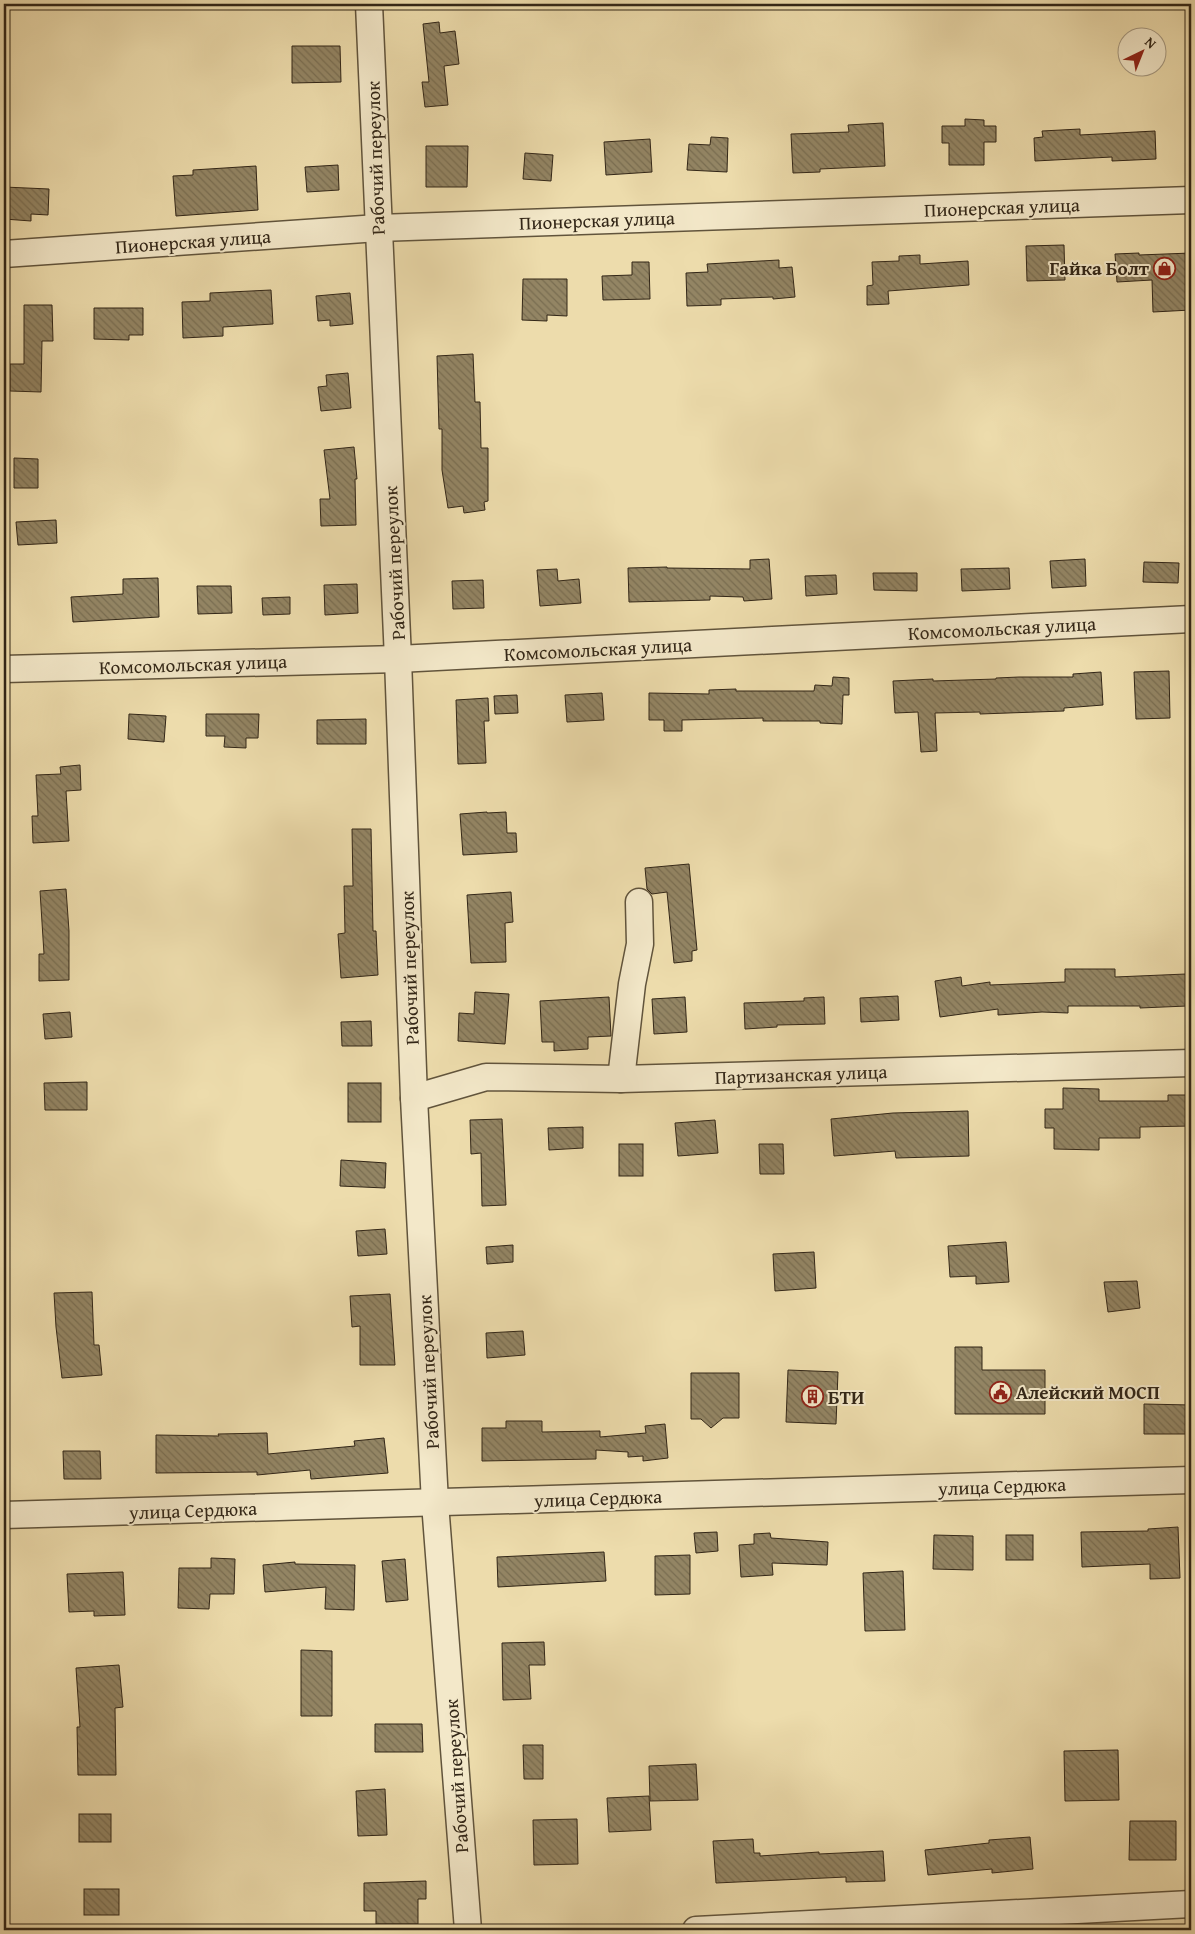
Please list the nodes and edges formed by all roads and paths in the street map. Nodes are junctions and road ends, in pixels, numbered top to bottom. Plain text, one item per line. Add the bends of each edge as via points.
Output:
1 (369, 4) edge
2 (1191, 200) edge
3 (378, 228) junction
4 (4, 254) edge
5 (1191, 619) edge
6 (398, 659) junction
7 (4, 669) edge
8 (639, 902) dead end
9 (1191, 1063) edge
10 (620, 1079) junction
11 (414, 1098) junction
12 (1191, 1480) edge
13 (435, 1503) junction
14 (4, 1515) edge
15 (1191, 1904) edge
16 (468, 1930) edge
17 (696, 1930) edge

1 - 3 street, Рабочий переулок
2 - 3 street, Пионерская улица
3 - 4 street, Пионерская улица
3 - 6 street, Рабочий переулок
5 - 6 street, Комсомольская улица
6 - 7 street, Комсомольская улица
6 - 11 street, Рабочий переулок
8 - 10 street via 640,944
9 - 10 street, Партизанская улица
10 - 11 street, Партизанская улица via 486,1077
11 - 13 street, Рабочий переулок
12 - 13 street, улица Сердюка
13 - 14 street, улица Сердюка
13 - 16 street, Рабочий переулок
15 - 17 street

